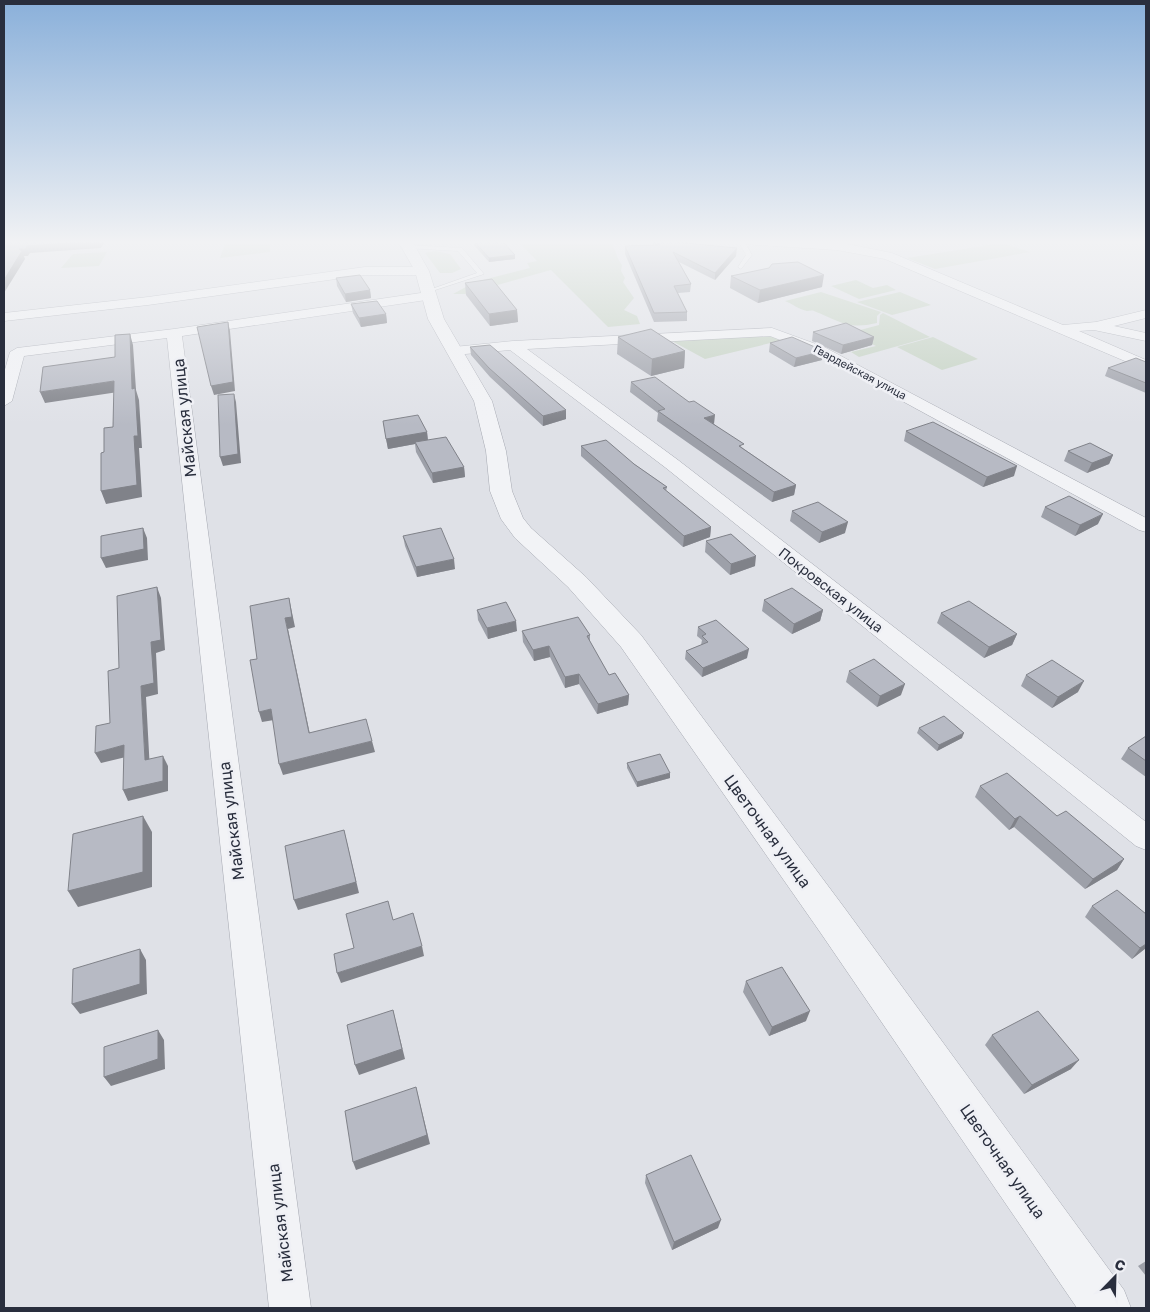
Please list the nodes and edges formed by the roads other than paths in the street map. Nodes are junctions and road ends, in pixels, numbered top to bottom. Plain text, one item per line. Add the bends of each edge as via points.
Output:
1 (137, 302) edge
2 (374, 302) edge
3 (431, 302) edge
4 (997, 302) edge
5 (1146, 314) edge
6 (4, 317) edge
7 (1094, 326) junction
8 (1060, 329) junction
9 (174, 333) junction
10 (1146, 337) edge
11 (513, 345) junction
12 (454, 352) junction
13 (10, 354) edge
14 (1146, 365) edge
15 (4, 401) edge
16 (1146, 526) edge
17 (1146, 838) edge
18 (290, 1308) edge
19 (1106, 1308) edge

1 - 6 street
2 - 9 street
3 - 12 street, Цветочная улица
4 - 8 street
5 - 7 street
7 - 8 street
7 - 10 street
8 - 14 street
9 - 13 street
9 - 18 street, Майская улица
11 - 12 street, Гвардейская улица
11 - 16 street, Гвардейская улица via 772,332 819,350
11 - 17 street, Покровская улица via 672,464
12 - 19 street, Цветочная улица via 486,411 496,451 501,492 512,520 577,582 631,641
13 - 15 street

